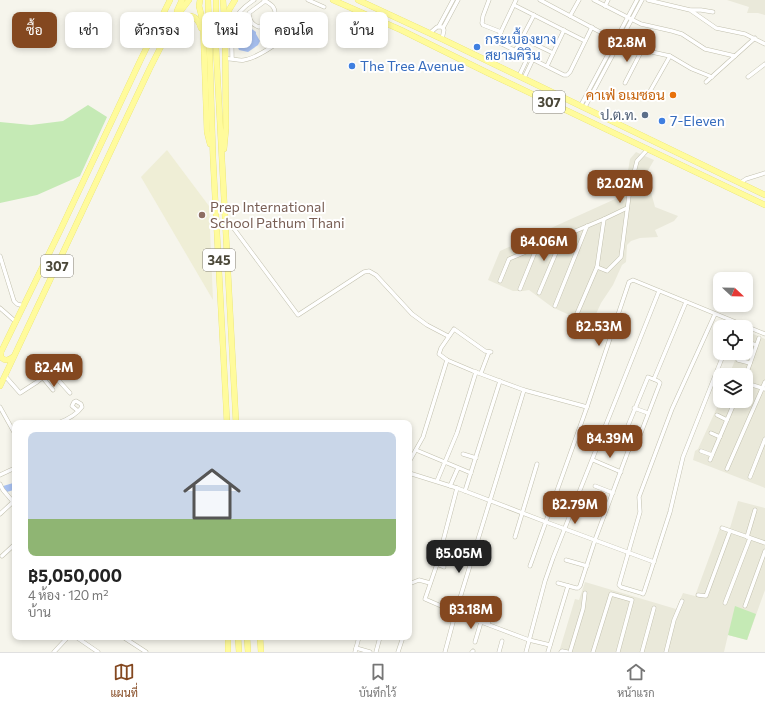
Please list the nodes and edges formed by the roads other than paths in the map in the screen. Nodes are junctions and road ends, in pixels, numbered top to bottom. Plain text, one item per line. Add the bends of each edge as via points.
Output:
1 (189, 0) edge
2 (200, 0) edge
3 (208, 0) edge
4 (216, 0) edge
5 (223, 0) edge
6 (235, 0) edge
7 (254, 0) edge
8 (265, 0) edge
9 (308, 0) edge
10 (333, 0) edge
11 (358, 0) edge
12 (453, 0) edge
13 (458, 0) edge
14 (489, 0) edge
15 (516, 0) edge
16 (540, 0) edge
17 (550, 0) edge
18 (579, 0) edge
19 (594, 0) edge
20 (608, 0) edge
21 (637, 0) edge
22 (642, 0) edge
23 (648, 0) edge
24 (170, 1) edge
25 (180, 1) edge
26 (548, 4) junction
27 (514, 5) junction
28 (605, 6) junction
29 (244, 7) junction
30 (324, 7) dead end
31 (690, 10) junction
32 (176, 12) edge
33 (180, 12) edge
34 (224, 12) edge
35 (229, 12) edge
36 (248, 12) edge
37 (250, 12) edge
38 (713, 12) dead end
39 (534, 15) junction
40 (570, 16) junction
41 (194, 17) edge
42 (202, 18) edge
43 (629, 18) junction
44 (252, 23) edge
45 (441, 27) junction
46 (592, 27) junction
47 (564, 30) junction
48 (202, 32) edge
49 (501, 32) junction
50 (430, 33) junction
51 (522, 38) junction
52 (755, 38) junction
53 (442, 39) junction
54 (585, 41) junction
55 (617, 41) junction
56 (765, 44) edge
57 (161, 48) edge
58 (203, 48) edge
59 (225, 48) edge
60 (268, 48) edge
61 (642, 50) junction
62 (515, 51) junction
63 (553, 53) junction
64 (670, 56) junction
65 (735, 56) junction
66 (528, 57) junction
67 (232, 58) junction
68 (225, 59) junction
69 (533, 59) junction
70 (765, 64) edge
71 (547, 66) junction
72 (522, 77) junction
73 (712, 77) junction
74 (748, 77) dead end
75 (706, 82) dead end
76 (625, 83) dead end
77 (649, 93) dead end
78 (583, 106) junction
79 (648, 149) junction
80 (686, 156) junction
81 (213, 158) junction
82 (682, 165) junction
83 (223, 173) junction
84 (765, 173) edge
85 (740, 183) junction
86 (765, 195) edge
87 (765, 204) edge
88 (627, 208) junction
89 (225, 218) junction
90 (604, 219) junction
91 (587, 226) junction
92 (563, 236) junction
93 (537, 247) junction
94 (0, 256) edge
95 (597, 267) junction
96 (500, 281) dead end
97 (520, 289) dead end
98 (659, 291) junction
99 (539, 293) dead end
100 (686, 302) junction
101 (24, 306) junction
102 (555, 306) dead end
103 (0, 308) edge
104 (715, 314) junction
105 (576, 316) dead end
106 (728, 320) edge
107 (16, 322) junction
108 (753, 330) edge
109 (765, 334) edge
110 (448, 336) junction
111 (759, 338) dead end
112 (753, 344) edge
113 (756, 345) junction
114 (0, 353) edge
115 (14, 357) junction
116 (447, 360) junction
117 (721, 360) edge
118 (738, 360) dead end
119 (750, 364) junction
120 (56, 367) dead end
121 (749, 368) edge
122 (0, 371) edge
123 (51, 372) junction
124 (476, 372) junction
125 (481, 373) junction
126 (5, 376) junction
127 (43, 378) junction
128 (654, 379) junction
129 (500, 381) junction
130 (765, 382) edge
131 (753, 385) edge
132 (0, 386) edge
133 (764, 389) edge
134 (53, 390) dead end
135 (524, 390) junction
136 (70, 393) dead end
137 (0, 407) edge
138 (587, 407) junction
139 (634, 408) junction
140 (732, 408) edge
141 (78, 411) dead end
142 (648, 413) junction
143 (717, 415) dead end
144 (64, 420) edge
145 (227, 420) edge
146 (236, 420) edge
147 (727, 420) junction
148 (12, 429) edge
149 (711, 433) dead end
150 (633, 438) junction
151 (720, 438) junction
152 (765, 439) edge
153 (613, 442) dead end
154 (416, 450) junction
155 (629, 450) junction
156 (701, 451) dead end
157 (463, 454) dead end
158 (712, 455) junction
159 (412, 457) edge
160 (476, 458) junction
161 (593, 460) junction
162 (710, 460) dead end
163 (445, 462) junction
164 (537, 464) dead end
165 (458, 468) junction
166 (12, 469) edge
167 (727, 469) dead end
168 (621, 472) junction
169 (471, 473) junction
170 (412, 474) edge
171 (0, 475) edge
172 (750, 477) dead end
173 (437, 481) junction
174 (0, 484) edge
175 (450, 486) junction
176 (595, 486) dead end
177 (457, 488) junction
178 (1, 490) edge
179 (466, 491) junction
180 (613, 493) junction
181 (490, 500) junction
182 (12, 501) edge
183 (12, 505) edge
184 (584, 508) dead end
185 (755, 510) dead end
186 (522, 513) junction
187 (0, 514) edge
188 (604, 515) junction
189 (546, 522) junction
190 (722, 528) dead end
191 (564, 529) junction
192 (730, 531) junction
193 (515, 537) dead end
194 (748, 538) junction
195 (595, 540) junction
196 (765, 543) edge
197 (12, 547) edge
198 (765, 551) edge
199 (629, 553) junction
200 (2, 556) dead end
201 (566, 560) dead end
202 (654, 562) junction
203 (437, 564) junction
204 (530, 566) dead end
205 (587, 566) junction
206 (444, 567) dead end
207 (412, 582) edge
208 (430, 583) junction
209 (558, 583) dead end
210 (568, 586) junction
211 (585, 593) dead end
212 (698, 595) dead end
213 (496, 599) dead end
214 (682, 601) dead end
215 (725, 603) dead end
216 (745, 606) dead end
217 (654, 608) dead end
218 (455, 612) junction
219 (483, 614) dead end
220 (490, 617) junction
221 (481, 622) junction
222 (488, 624) junction
223 (65, 640) edge
224 (80, 640) edge
225 (127, 640) edge
226 (228, 640) edge
227 (238, 640) edge
228 (247, 640) edge
229 (260, 640) edge
230 (358, 640) edge
231 (379, 640) edge
232 (402, 640) dead end
233 (529, 640) junction
234 (502, 641) dead end
235 (475, 642) dead end
236 (550, 645) junction
237 (355, 650) edge
238 (54, 652) edge
239 (98, 652) edge
240 (146, 652) edge
241 (228, 652) edge
242 (239, 652) edge
243 (248, 652) edge
244 (261, 652) edge
245 (370, 652) edge
246 (376, 652) edge
247 (398, 652) edge
248 (445, 652) edge
249 (499, 652) edge
250 (526, 652) edge
251 (548, 652) edge
252 (561, 652) edge
253 (566, 652) edge
254 (570, 652) edge
255 (593, 652) edge
256 (618, 652) edge
257 (642, 652) edge
258 (666, 652) edge

1 - 33 main road
2 - 42 main road
3 - 81 main road, 345
4 - 83 main road, 345
5 - 34 main road
6 - 35 main road
7 - 29 street
8 - 37 street
8 - 44 street via 273,5 275,16 260,27
9 - 30 street
10 - 79 main road, 307
11 - 50 main road, 307
12 - 45 street
13 - 45 street
14 - 49 street via 482,23
15 - 27 street
16 - 26 street
17 - 26 street
18 - 40 street
19 - 28 street
20 - 28 street
21 - 43 street
22 - 43 street
23 - 31 street
24 - 101 main road, 307
25 - 32 main road, 307
26 - 40 street
27 - 39 street
27 - 49 street
28 - 43 street
29 - 36 street
29 - 67 street via 233,23
31 - 38 street
31 - 52 street via 716,28
39 - 47 street
39 - 51 street
40 - 46 street
41 - 48 main road
43 - 55 street
43 - 65 street via 648,26 682,34 705,49
45 - 50 street via 434,28
45 - 53 street via 444,34
46 - 54 street
46 - 55 street
47 - 54 street
47 - 63 street
49 - 62 street via 498,42
50 - 53 main road, 307
51 - 62 street
51 - 63 street
52 - 56 street
52 - 65 street
53 - 72 main road, 307
54 - 71 street via 568,74
55 - 61 street
55 - 78 street
57 - 115 main road, 307
58 - 81 main road via 207,132
59 - 68 main road
60 - 67 street via 246,60
61 - 64 street
61 - 76 street
62 - 66 street
63 - 71 street
64 - 73 street
64 - 77 street
65 - 73 street
66 - 69 street
66 - 72 street
67 - 68 street
68 - 83 main road via 226,128
69 - 71 street
69 - 72 street
70 - 74 street
72 - 78 main road, 307
73 - 75 street
78 - 80 main road, 307
79 - 82 main road, 307
79 - 88 street via 637,161
80 - 82 main road
80 - 85 main road, 307
81 - 145 main road, 345
82 - 87 main road, 307
83 - 89 main road, 345
84 - 85 street
85 - 86 main road, 307
88 - 90 street
88 - 95 street via 621,257 607,271
89 - 110 street via 298,315 369,271 376,275 412,314
89 - 146 main road, 345
90 - 91 street
90 - 95 street
91 - 92 street
91 - 102 street
92 - 93 street
92 - 99 street
93 - 96 street via 509,259
93 - 97 street
94 - 101 street via 14,301
95 - 105 street
98 - 100 street
98 - 138 street via 633,280 629,282
98 - 161 street
100 - 104 street
100 - 128 street
101 - 107 main road, 307
103 - 107 street
104 - 106 street
104 - 199 street via 672,409 639,497 640,512
107 - 114 main road, 307
108 - 109 street
110 - 116 street via 439,351 440,356
110 - 125 street via 454,329 490,352
111 - 113 street
112 - 113 street
113 - 119 street
114 - 115 main road via 4,360
115 - 126 main road, 307
116 - 124 street
116 - 154 street via 425,432
117 - 202 street via 683,457 674,499
118 - 119 street
119 - 121 street
120 - 123 street
122 - 126 main road
123 - 127 street
123 - 136 street
124 - 125 street
124 - 163 street
125 - 129 street
126 - 127 street via 20,394
126 - 132 main road, 307
127 - 134 street
128 - 139 street via 646,378
128 - 142 street via 660,383
129 - 135 street
129 - 160 street
130 - 133 street
131 - 133 street
133 - 167 street
135 - 138 street
135 - 181 street
137 - 148 street
138 - 189 street
139 - 142 street
139 - 150 street via 624,433
140 - 147 street
141 - 144 street
142 - 150 street via 639,438
143 - 147 street
147 - 151 street
149 - 151 street
150 - 155 street
151 - 158 street
152 - 172 street
153 - 155 street
154 - 159 street
154 - 163 street
155 - 168 street
156 - 158 street
157 - 160 street
158 - 162 street
160 - 169 street
161 - 168 street
161 - 191 street
163 - 165 street
163 - 173 street
164 - 186 street
165 - 169 street
165 - 175 street
166 - 171 street
168 - 180 street
169 - 179 street
170 - 173 street
173 - 175 street
174 - 178 street
175 - 177 street
176 - 180 street
177 - 179 street
177 - 203 street
178 - 182 street
179 - 181 street
180 - 188 street
181 - 186 street
181 - 218 street
183 - 187 street
184 - 188 street
185 - 194 street
186 - 189 street
186 - 193 street
188 - 195 street
189 - 191 street
189 - 204 street
190 - 192 street
191 - 195 street
191 - 233 street via 544,581
192 - 194 street
192 - 212 street via 706,596
194 - 196 street
194 - 215 street
195 - 199 street
195 - 205 street
197 - 200 street
198 - 216 street
199 - 202 street
199 - 202 street via 621,587 643,594
201 - 205 street
203 - 206 street
203 - 208 street
205 - 210 street via 578,588
207 - 208 street via 419,580
208 - 218 street via 425,599
209 - 210 street
210 - 236 street
211 - 254 street via 583,609
213 - 220 street
214 - 258 street
217 - 257 street
218 - 221 street
218 - 248 street
219 - 220 street
220 - 222 street
221 - 222 street
221 - 235 street
222 - 233 street
223 - 238 street
224 - 239 street
225 - 240 street
226 - 241 main road
227 - 242 main road
228 - 243 main road
229 - 244 main road
230 - 237 street
231 - 246 street
232 - 247 street
233 - 236 street
233 - 250 street
234 - 249 street
236 - 251 street
237 - 245 street
252 - 253 street
255 - 256 street via 611,594 632,600

